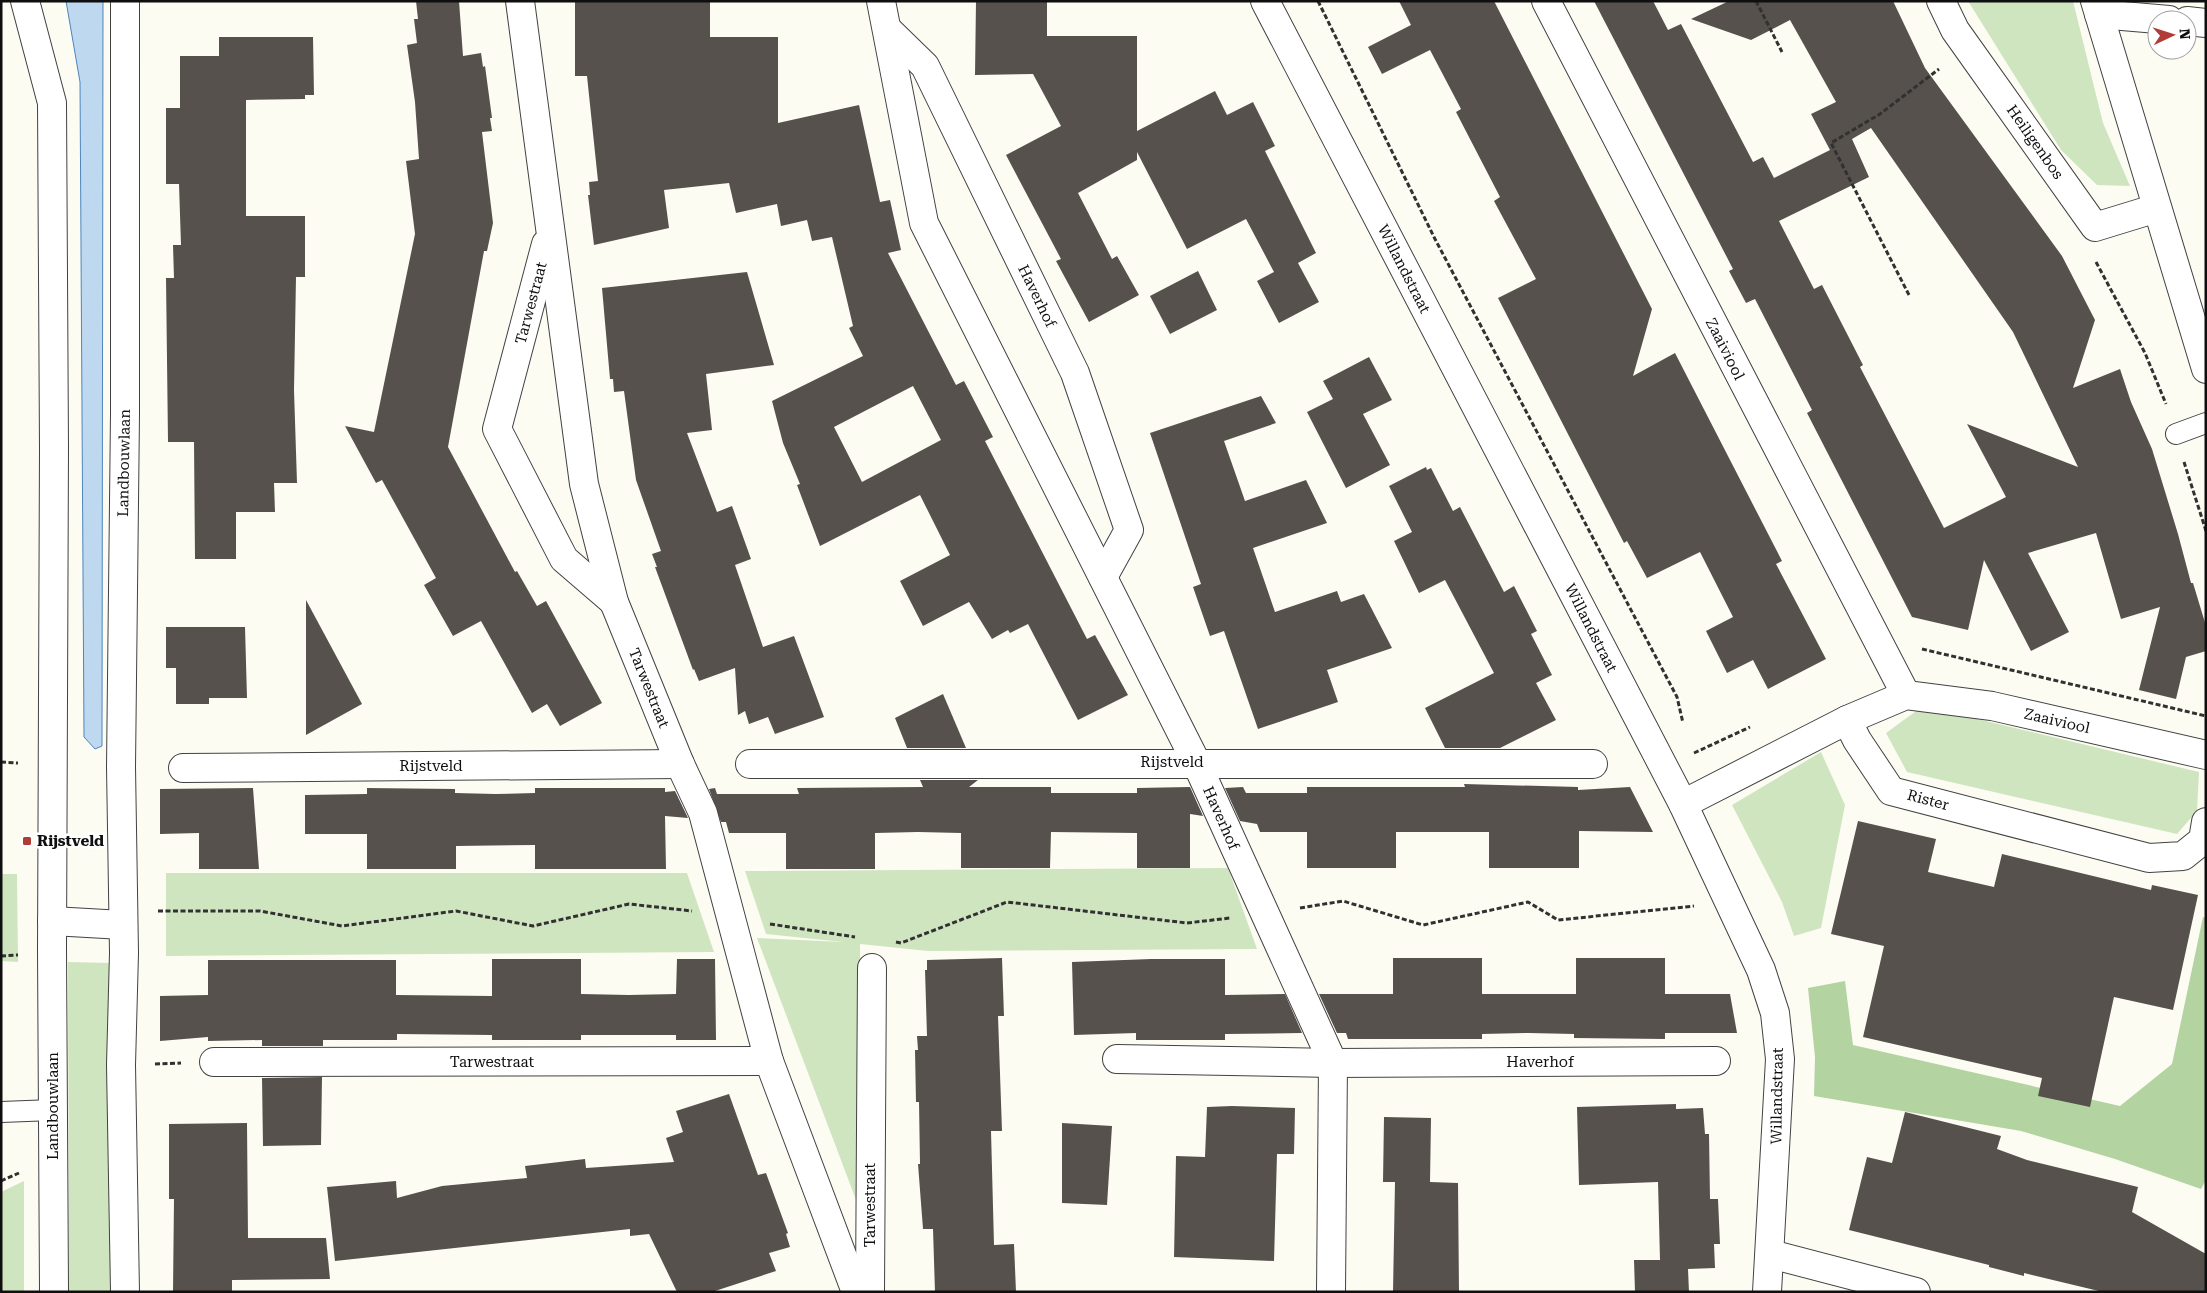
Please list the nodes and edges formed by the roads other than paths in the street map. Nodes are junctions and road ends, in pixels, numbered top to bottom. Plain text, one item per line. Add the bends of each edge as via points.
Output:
1 (25, 1) edge
2 (125, 1) edge
3 (520, 1) edge
4 (881, 1) edge
5 (1265, 1) edge
6 (1546, 1) edge
7 (1941, 1) edge
8 (2097, 8) edge
9 (2147, 16) edge
10 (888, 30) junction
11 (2157, 208) junction
12 (549, 232) junction
13 (2206, 369) edge
14 (2206, 423) edge
15 (2176, 434) road end
16 (1103, 577) junction
17 (614, 602) junction
18 (1906, 695) junction
19 (1847, 720) junction
20 (2206, 755) edge
21 (1196, 762) junction
22 (680, 764) junction
23 (750, 764) dead end
24 (1594, 764) dead end
25 (183, 768) dead end
26 (1683, 804) junction
27 (2206, 822) edge
28 (123, 916) junction
29 (52, 921) junction
30 (872, 968) dead end
31 (1117, 1059) dead end
32 (769, 1061) junction
33 (1716, 1061) dead end
34 (214, 1062) road end
35 (1334, 1062) junction
36 (54, 1110) junction
37 (1, 1112) edge
38 (1770, 1254) junction
39 (54, 1292) edge
40 (125, 1292) edge
41 (856, 1292) edge
42 (870, 1292) edge
43 (1331, 1292) edge
44 (1767, 1292) edge
45 (1916, 1292) edge

1 - 29 street, Landbouwlaan via 52,103
2 - 28 street, Landbouwlaan
3 - 12 street, Tarwestraat
4 - 10 street, Haverhof
5 - 26 street, Willandstraat
6 - 18 street, Zaaiviool
7 - 11 street, Heiligenbos via 1954,30 2095,227
8 - 9 street
8 - 11 street
10 - 16 street, Haverhof via 924,223
10 - 16 street, Haverhof via 925,66 1075,373 1129,530
11 - 13 street
12 - 17 street, Tarwestraat via 584,484
12 - 17 street, Tarwestraat via 497,429 564,558
14 - 15 lane
16 - 21 street, Haverhof
17 - 22 street, Tarwestraat
18 - 19 street
18 - 20 street, Zaaiviool via 1992,706
19 - 26 street
19 - 27 street, Rister via 1891,791 2149,858 2182,856 2203,840
21 - 23 street, Rijstveld
21 - 24 street, Rijstveld
21 - 35 street, Haverhof
22 - 25 street, Rijstveld
22 - 32 street, Tarwestraat via 703,813
26 - 38 street, Willandstraat via 1762,970 1774,1013 1780,1059
28 - 29 street
28 - 40 street, Landbouwlaan via 121,1065
29 - 36 street, Landbouwlaan
30 - 42 street, Tarwestraat
31 - 35 street, Haverhof
32 - 34 street, Tarwestraat
32 - 41 street, Tarwestraat
33 - 35 street, Haverhof
35 - 43 street, Haverhof
36 - 37 lane
36 - 39 street, Landbouwlaan
38 - 44 street, Willandstraat
38 - 45 street

